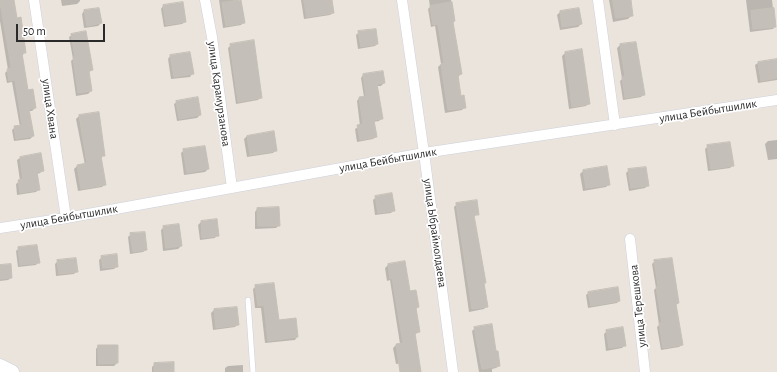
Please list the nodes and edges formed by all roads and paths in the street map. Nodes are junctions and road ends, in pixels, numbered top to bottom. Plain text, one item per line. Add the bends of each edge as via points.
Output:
1 (34, 0) edge
2 (205, 0) edge
3 (402, 0) edge
4 (598, 0) edge
5 (777, 100) edge
6 (615, 125) junction
7 (424, 154) junction
8 (232, 188) junction
9 (66, 218) junction
10 (0, 228) edge
11 (630, 239) dead end
12 (248, 300) dead end
13 (0, 366) edge
14 (12, 372) edge
15 (253, 372) edge
16 (453, 372) edge
17 (645, 372) edge

1 - 9 street, улица Хвана
2 - 8 street, улица Карамурзанова
3 - 7 street, улица Ыбраймолдаева
4 - 6 street
5 - 6 street, улица Бейбытшилик
6 - 7 street, улица Бейбытшилик
7 - 8 street, улица Бейбытшилик
7 - 16 street, улица Ыбраймолдаева
8 - 9 street, улица Бейбытшилик
9 - 10 street, улица Бейбытшилик
11 - 17 street, улица Терешкова
12 - 15 lane
13 - 14 main road

